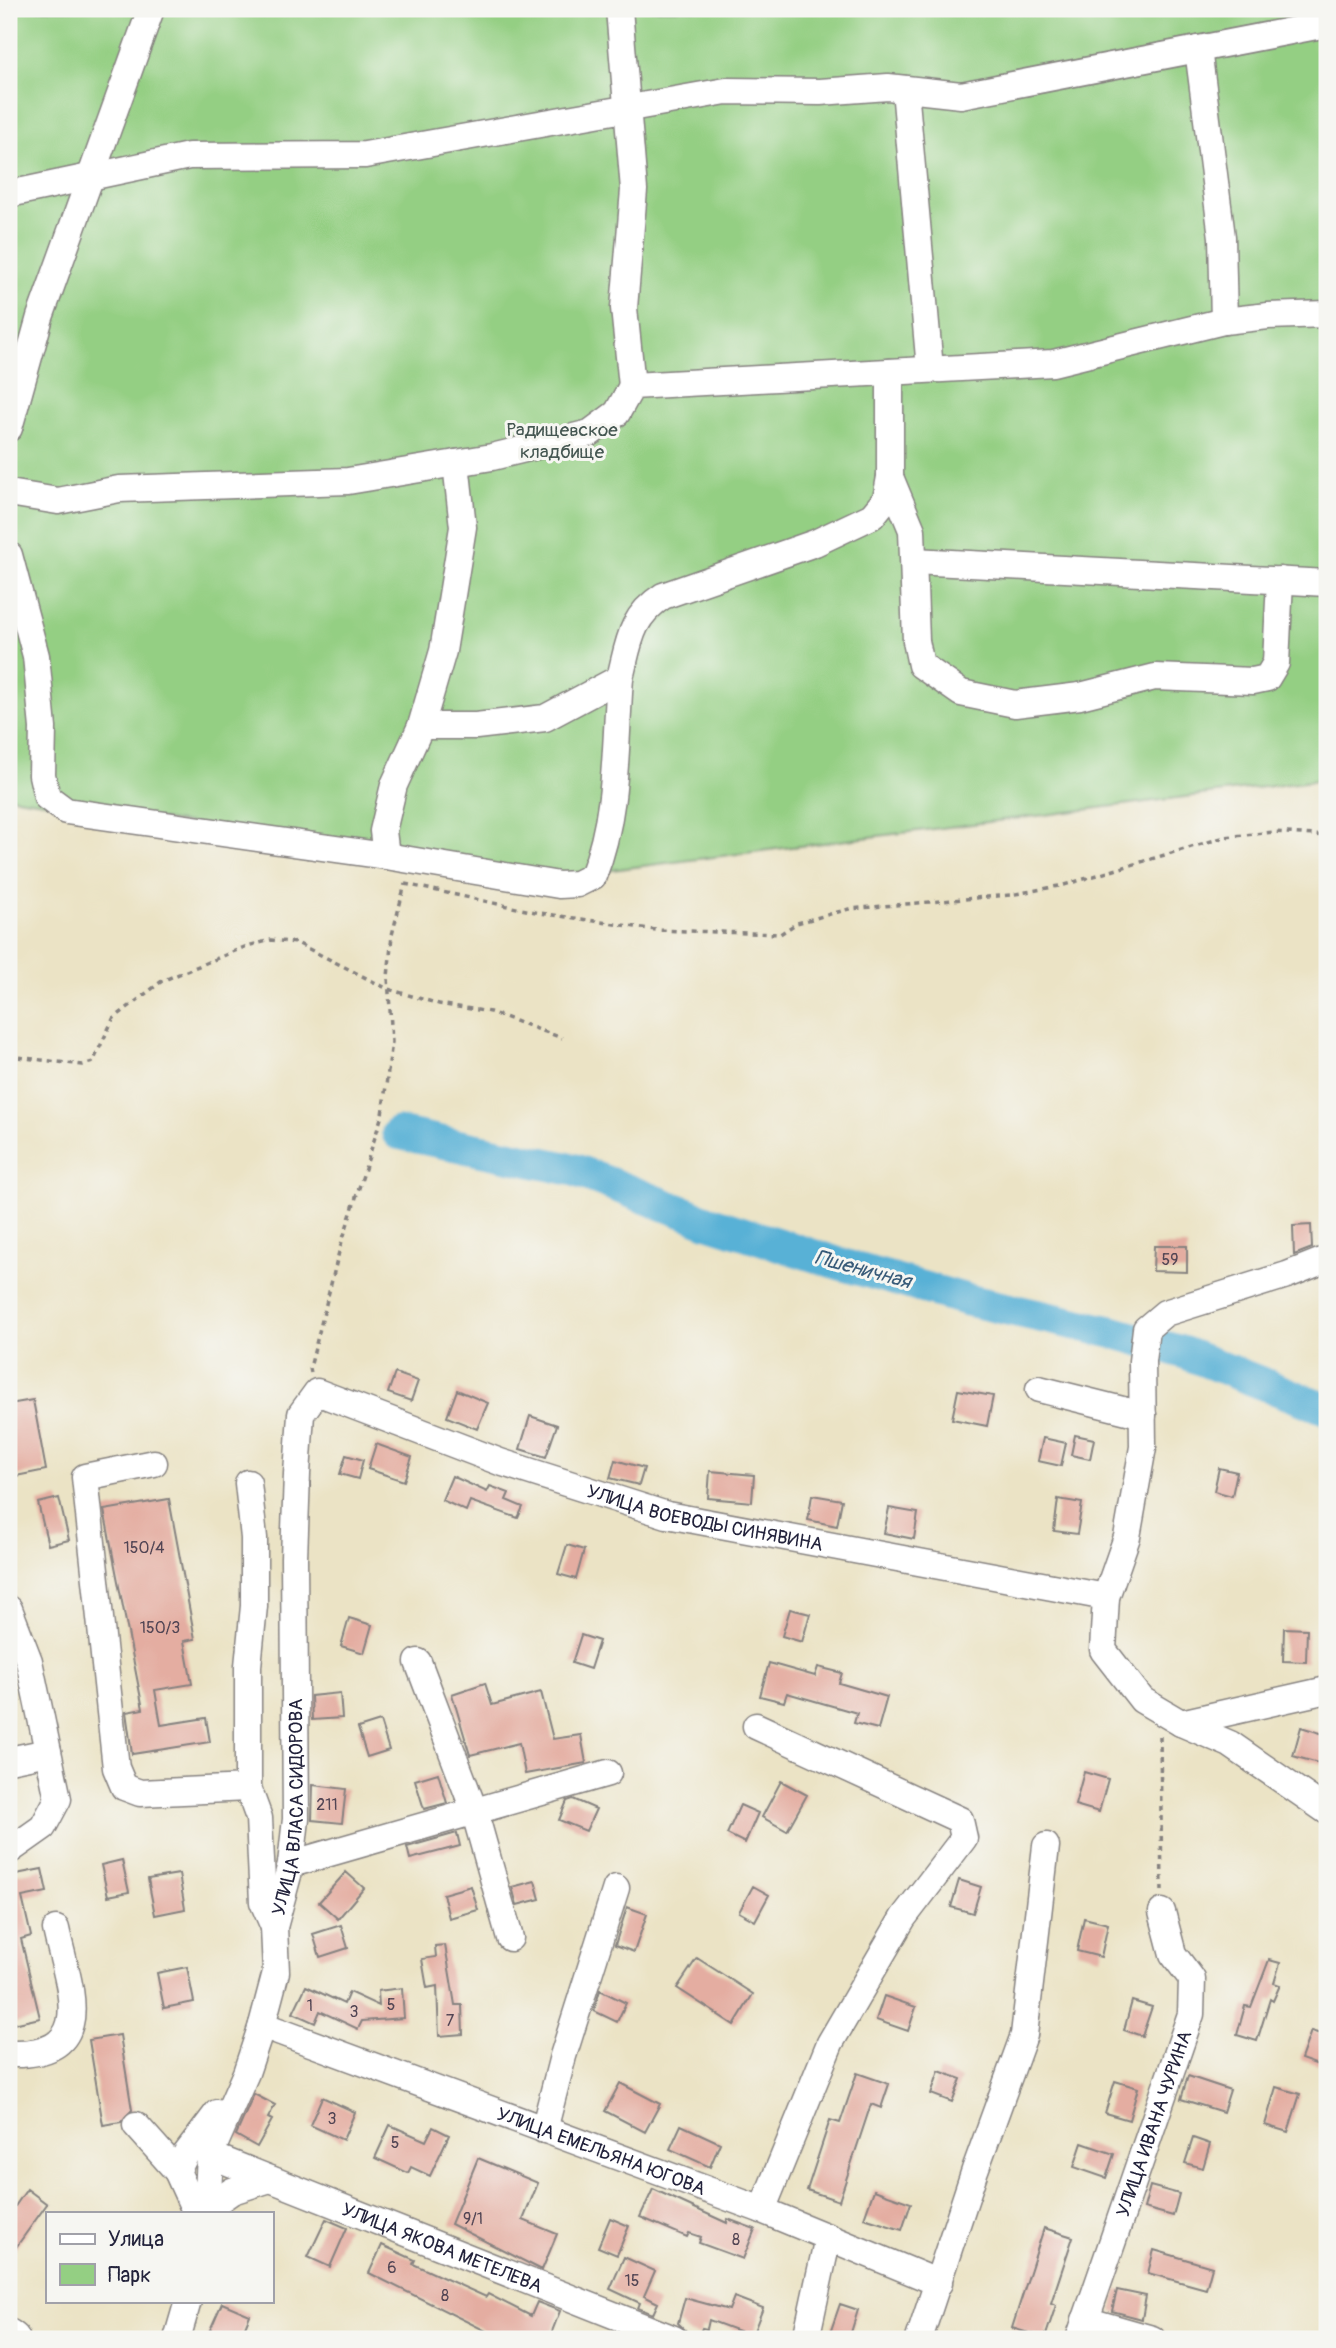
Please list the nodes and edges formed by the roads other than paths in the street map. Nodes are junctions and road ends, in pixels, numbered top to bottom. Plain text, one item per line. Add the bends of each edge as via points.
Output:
1 (151, 9) edge
2 (619, 9) edge
3 (1327, 24) edge
4 (1198, 49) junction
5 (905, 89) junction
6 (629, 108) junction
7 (91, 176) junction
8 (9, 194) edge
9 (1327, 314) edge
10 (1224, 321) junction
11 (930, 369) junction
12 (890, 372) junction
13 (632, 386) junction
14 (9, 428) edge
15 (456, 463) junction
16 (890, 477) junction
17 (9, 494) edge
18 (9, 555) edge
19 (914, 561) junction
20 (1280, 580) junction
21 (1327, 583) edge
22 (620, 678) junction
23 (421, 726) junction
24 (386, 856) junction
25 (1327, 1259) edge
26 (1040, 1389) dead end
27 (317, 1392) joint
28 (1143, 1415) junction
29 (154, 1463) dead end
30 (248, 1483) dead end
31 (1106, 1597) junction
32 (9, 1609) edge
33 (418, 1662) dead end
34 (1327, 1690) edge
35 (1170, 1717) junction
36 (756, 1726) dead end
37 (48, 1752) junction
38 (9, 1759) edge
39 (608, 1773) dead end
40 (248, 1788) junction
41 (474, 1810) junction
42 (1327, 1811) edge
43 (1046, 1846) dead end
44 (9, 1851) edge
45 (291, 1864) junction
46 (616, 1888) dead end
47 (1162, 1912) road end
48 (274, 1927) junction
49 (56, 1929) dead end
50 (510, 1938) dead end
51 (262, 2025) junction
52 (9, 2054) edge
53 (246, 2073) junction
54 (136, 2125) dead end
55 (544, 2130) junction
56 (210, 2155) junction
57 (177, 2171) junction
58 (270, 2179) junction
59 (762, 2210) junction
60 (204, 2211) edge
61 (828, 2237) junction
62 (939, 2283) junction
63 (188, 2302) edge
64 (1082, 2330) edge
65 (9, 2336) edge
66 (13, 2339) edge
67 (177, 2339) edge
68 (674, 2339) edge
69 (806, 2339) edge
70 (919, 2339) edge
71 (1152, 2339) edge

1 - 7 street
2 - 6 street
3 - 4 street
4 - 5 street via 961,95
4 - 10 street via 1223,237
5 - 6 street via 726,91
5 - 11 street
6 - 7 street via 365,155 189,156
6 - 13 street via 634,190 624,307
7 - 8 street
7 - 14 street via 40,317
9 - 10 street
10 - 11 street via 1053,363
11 - 12 street
12 - 13 street
12 - 16 street
13 - 15 street via 617,413 590,433
15 - 17 street via 348,481 119,489 58,501
15 - 23 street via 463,527 443,651
16 - 19 street via 912,530
16 - 22 street via 886,499 872,516 816,543 672,593 646,607 635,623
18 - 24 street via 36,656 47,797 66,811
19 - 20 street
19 - 20 street via 921,665 961,692 1015,704 1080,696 1155,677 1268,678 1276,663
20 - 21 street
22 - 23 street via 545,718 476,726
22 - 24 street via 611,807 593,876 577,884 559,885
23 - 24 street via 394,785 383,831
25 - 28 street via 1164,1312 1146,1329
26 - 28 street
27 - 31 street, УЛИЦА ВОЕВОДЫ СИНЯВИНА via 500,1462 667,1515
27 - 45 street, УЛИЦА ВЛАСА СИДОРОВА via 301,1414 297,1475 296,1819
28 - 31 street via 1143,1447 1126,1537
29 - 40 street via 85,1477 116,1768 124,1787 140,1793
30 - 40 street via 254,1592 248,1666
31 - 35 street via 1103,1650 1142,1700
32 - 37 street via 29,1661
33 - 41 street
34 - 35 street
35 - 42 street via 1230,1744
36 - 59 street via 960,1820 964,1838 903,1918 830,2043
37 - 38 street
37 - 44 street via 58,1799 43,1827
39 - 41 street
40 - 48 street via 259,1818 264,1902
41 - 45 street
41 - 50 street
43 - 62 street via 1024,2035
45 - 48 street, УЛИЦА ВЛАСА СИДОРОВА
46 - 55 street
47 - 64 street, УЛИЦА ИВАНА ЧУРИНА via 1173,1954 1192,1979 1192,2014
48 - 51 street, УЛИЦА ВЛАСА СИДОРОВА via 276,1972
49 - 52 street via 74,2014 68,2034 48,2048
51 - 53 street, УЛИЦА ВЛАСА СИДОРОВА
51 - 55 street, УЛИЦА ЕМЕЛЬЯНА ЮГОВА
53 - 56 street, УЛИЦА ВЛАСА СИДОРОВА
53 - 57 street
54 - 57 street
55 - 59 street, УЛИЦА ЕМЕЛЬЯНА ЮГОВА
56 - 58 street, УЛИЦА ЯКОВА МЕТЕЛЕВА
56 - 60 street, УЛИЦА ВЛАСА СИДОРОВА
57 - 60 street
58 - 60 street via 232,2191
58 - 68 street, УЛИЦА ЯКОВА МЕТЕЛЕВА
59 - 61 street, УЛИЦА ЕМЕЛЬЯНА ЮГОВА
61 - 62 street, УЛИЦА ЕМЕЛЬЯНА ЮГОВА
61 - 69 street
62 - 70 street
63 - 67 street
64 - 71 street
65 - 66 main road

